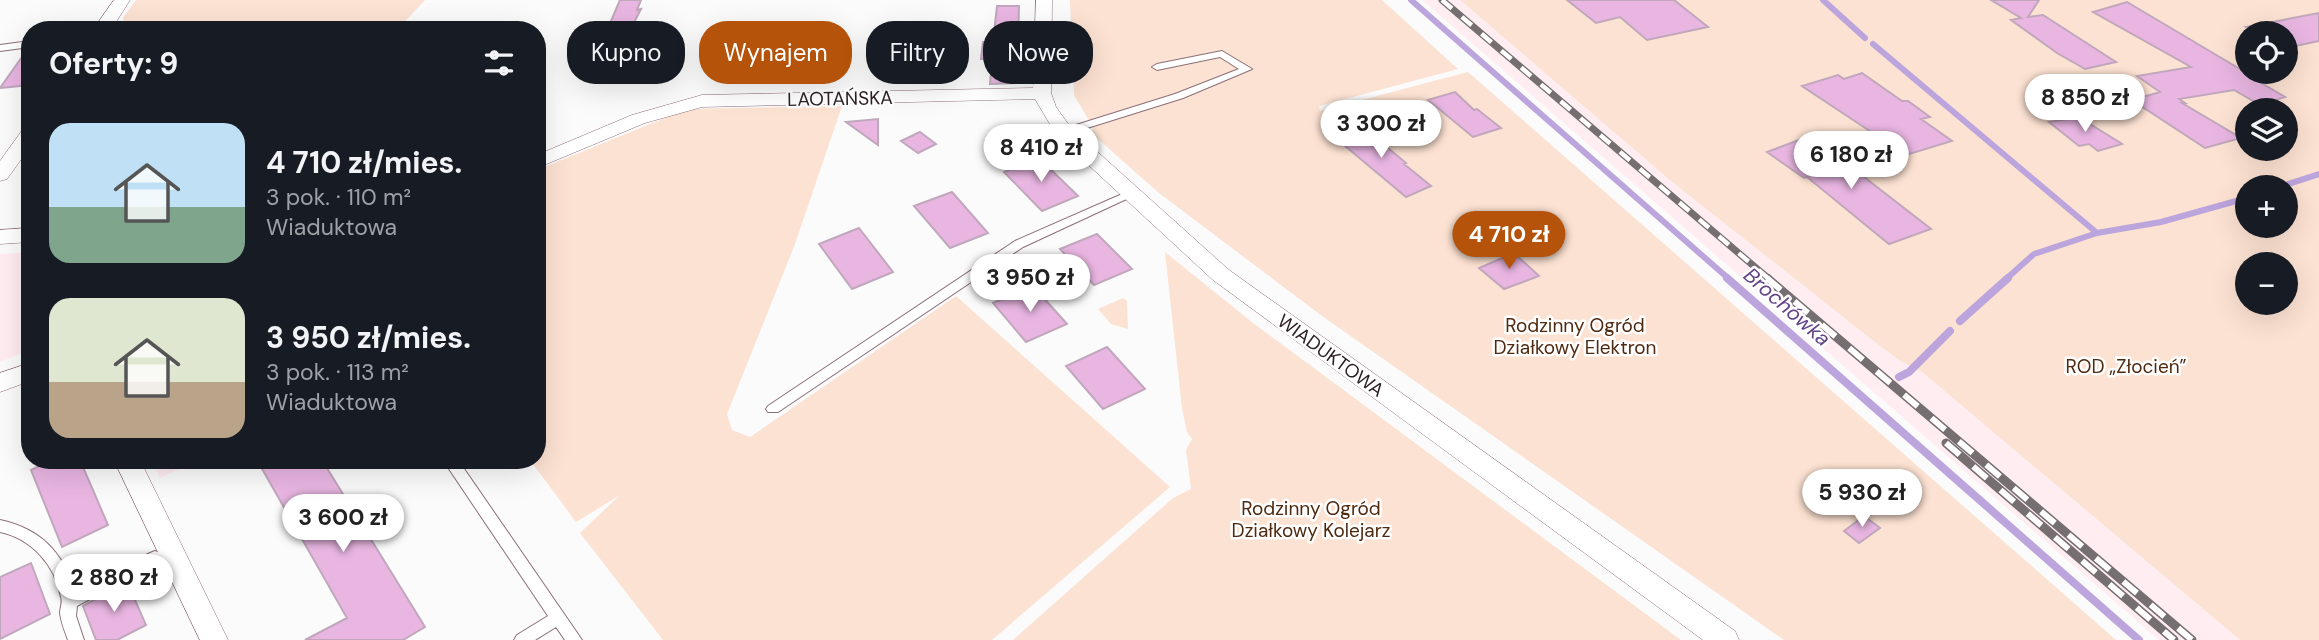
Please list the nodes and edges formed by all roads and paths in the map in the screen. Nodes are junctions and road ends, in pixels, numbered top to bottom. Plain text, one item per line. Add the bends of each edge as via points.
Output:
1 (122, 0) edge
2 (1044, 0) edge
3 (108, 21) edge
4 (21, 45) edge
5 (0, 48) edge
6 (1157, 67) dead end
7 (1042, 93) junction
8 (1064, 132) junction
9 (21, 146) edge
10 (546, 158) edge
11 (0, 175) edge
12 (1129, 194) junction
13 (21, 236) edge
14 (0, 237) edge
15 (21, 375) edge
16 (0, 383) edge
17 (774, 409) dead end
18 (131, 469) edge
19 (456, 469) edge
20 (0, 526) edge
21 (155, 557) dead end
22 (70, 602) junction
23 (558, 618) junction
24 (76, 640) edge
25 (214, 640) edge
26 (523, 640) edge
27 (574, 640) edge
28 (1725, 640) edge

1 - 3 street
2 - 7 street, WIADUKTOWA
4 - 5 lane
6 - 8 lane via 1222,54 1247,69 1180,96
7 - 8 street, WIADUKTOWA
7 - 10 street, LAOTAŃSKA via 702,101 680,105
8 - 12 street, WIADUKTOWA
9 - 11 street
12 - 17 lane via 1019,244
12 - 28 street, WIADUKTOWA via 1221,275
13 - 14 street
15 - 16 street
18 - 25 street
19 - 23 lane
20 - 22 lane via 38,541 63,573
21 - 22 lane
22 - 24 lane
23 - 26 lane
23 - 27 lane

